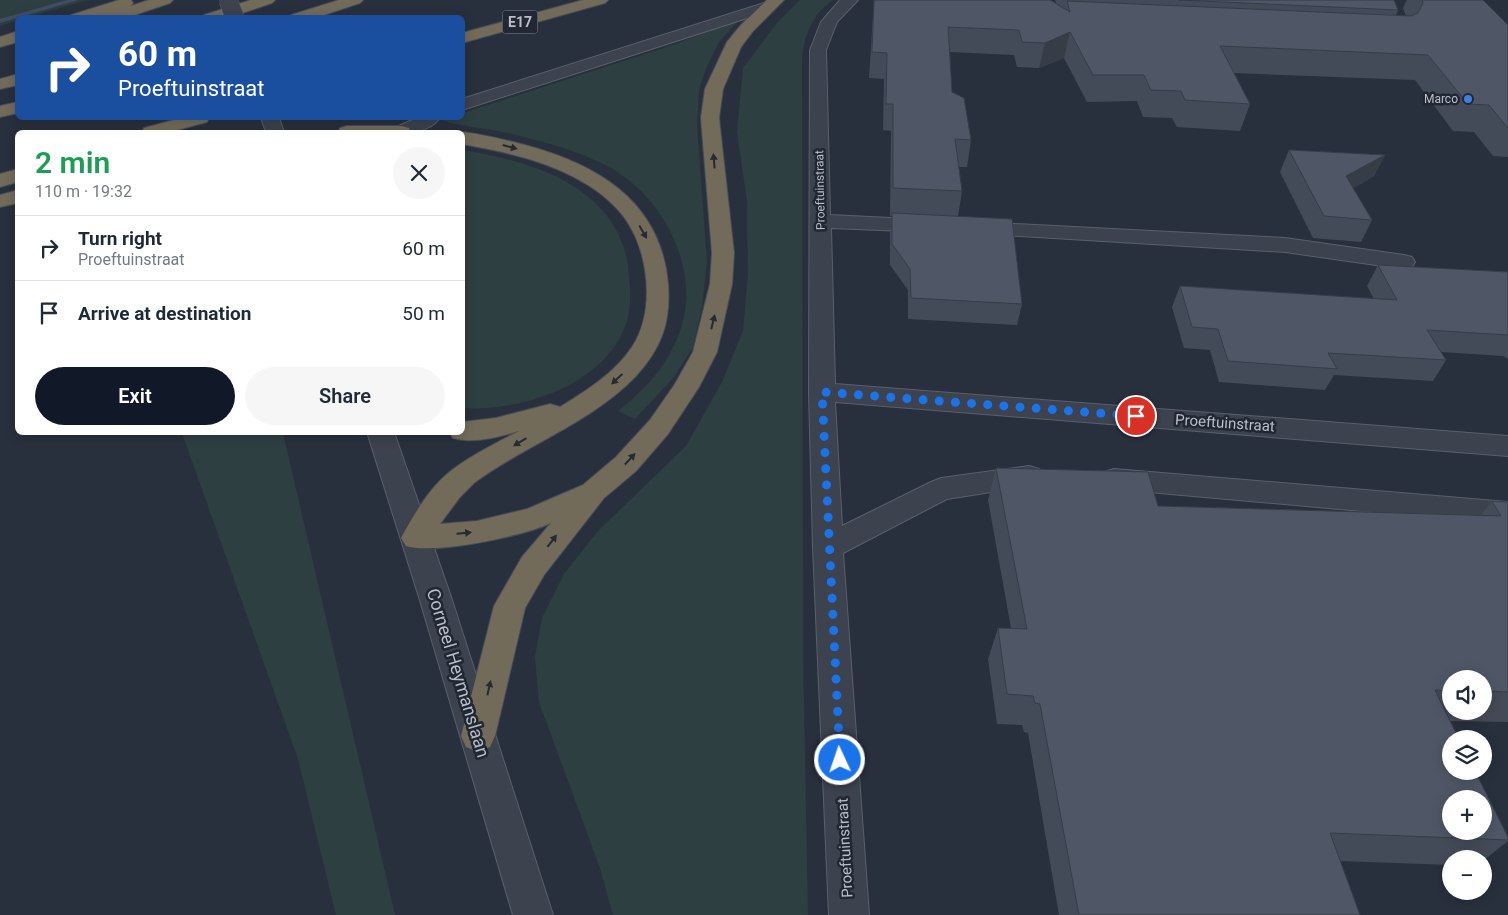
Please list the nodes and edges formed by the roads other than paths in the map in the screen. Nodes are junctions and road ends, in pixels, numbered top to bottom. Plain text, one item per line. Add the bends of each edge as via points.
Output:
1 (134, 0) edge
2 (165, 0) edge
3 (228, 0) edge
4 (267, 0) edge
5 (354, 0) edge
6 (600, 0) edge
7 (850, 0) edge
8 (585, 3) edge
9 (771, 3) edge
10 (86, 15) edge
11 (118, 15) edge
12 (220, 15) edge
13 (233, 15) edge
14 (307, 15) edge
15 (15, 37) edge
16 (465, 37) edge
17 (0, 42) edge
18 (15, 46) edge
19 (0, 50) edge
20 (15, 80) edge
21 (0, 84) edge
22 (465, 104) edge
23 (15, 108) edge
24 (0, 112) edge
25 (193, 120) edge
26 (426, 120) edge
27 (158, 130) edge
28 (406, 130) edge
29 (465, 138) edge
30 (15, 176) edge
31 (0, 180) edge
32 (15, 197) edge
33 (0, 201) edge
34 (820, 221) junction
35 (1404, 262) dead end
36 (822, 392) junction
37 (592, 400) junction
38 (465, 431) edge
39 (381, 435) edge
40 (1508, 446) edge
41 (1056, 474) edge
42 (1085, 477) edge
43 (594, 491) junction
44 (1508, 513) edge
45 (416, 538) junction
46 (828, 546) junction
47 (478, 736) junction
48 (533, 915) edge
49 (849, 915) edge

1 - 10 highway
2 - 11 highway
3 - 13 street, bridge
4 - 12 highway
5 - 14 highway
6 - 8 highway, E17
7 - 34 street, Proeftuinstraat via 825,26 818,50
8 - 16 highway, E17
9 - 22 street
43 -> 9 highway via 626,464 659,427 686,388 705,352 721,284 723,253 710,118 714,89 732,46
15 - 17 highway
18 - 19 highway
20 - 21 highway
23 - 24 highway
25 - 27 highway
26 - 28 street
29 -> 37 highway via 499,144 578,169 606,187 632,213 647,239 656,269 658,300 653,330 638,356
30 - 31 highway
32 - 33 highway
34 - 35 street via 1285,245
34 - 36 street, Proeftuinstraat
36 - 40 street, Proeftuinstraat
36 - 46 street, Proeftuinstraat
37 - 38 highway via 513,424
37 -> 45 highway via 464,476 440,499
39 - 45 street, Corneel Heymanslaan
41 - 46 street via 941,489
42 - 44 street
45 -> 43 highway via 477,532 532,519
47 -> 43 highway via 510,606 533,566
45 - 47 street, Corneel Heymanslaan
46 - 49 street, Proeftuinstraat
47 - 48 street, Corneel Heymanslaan

